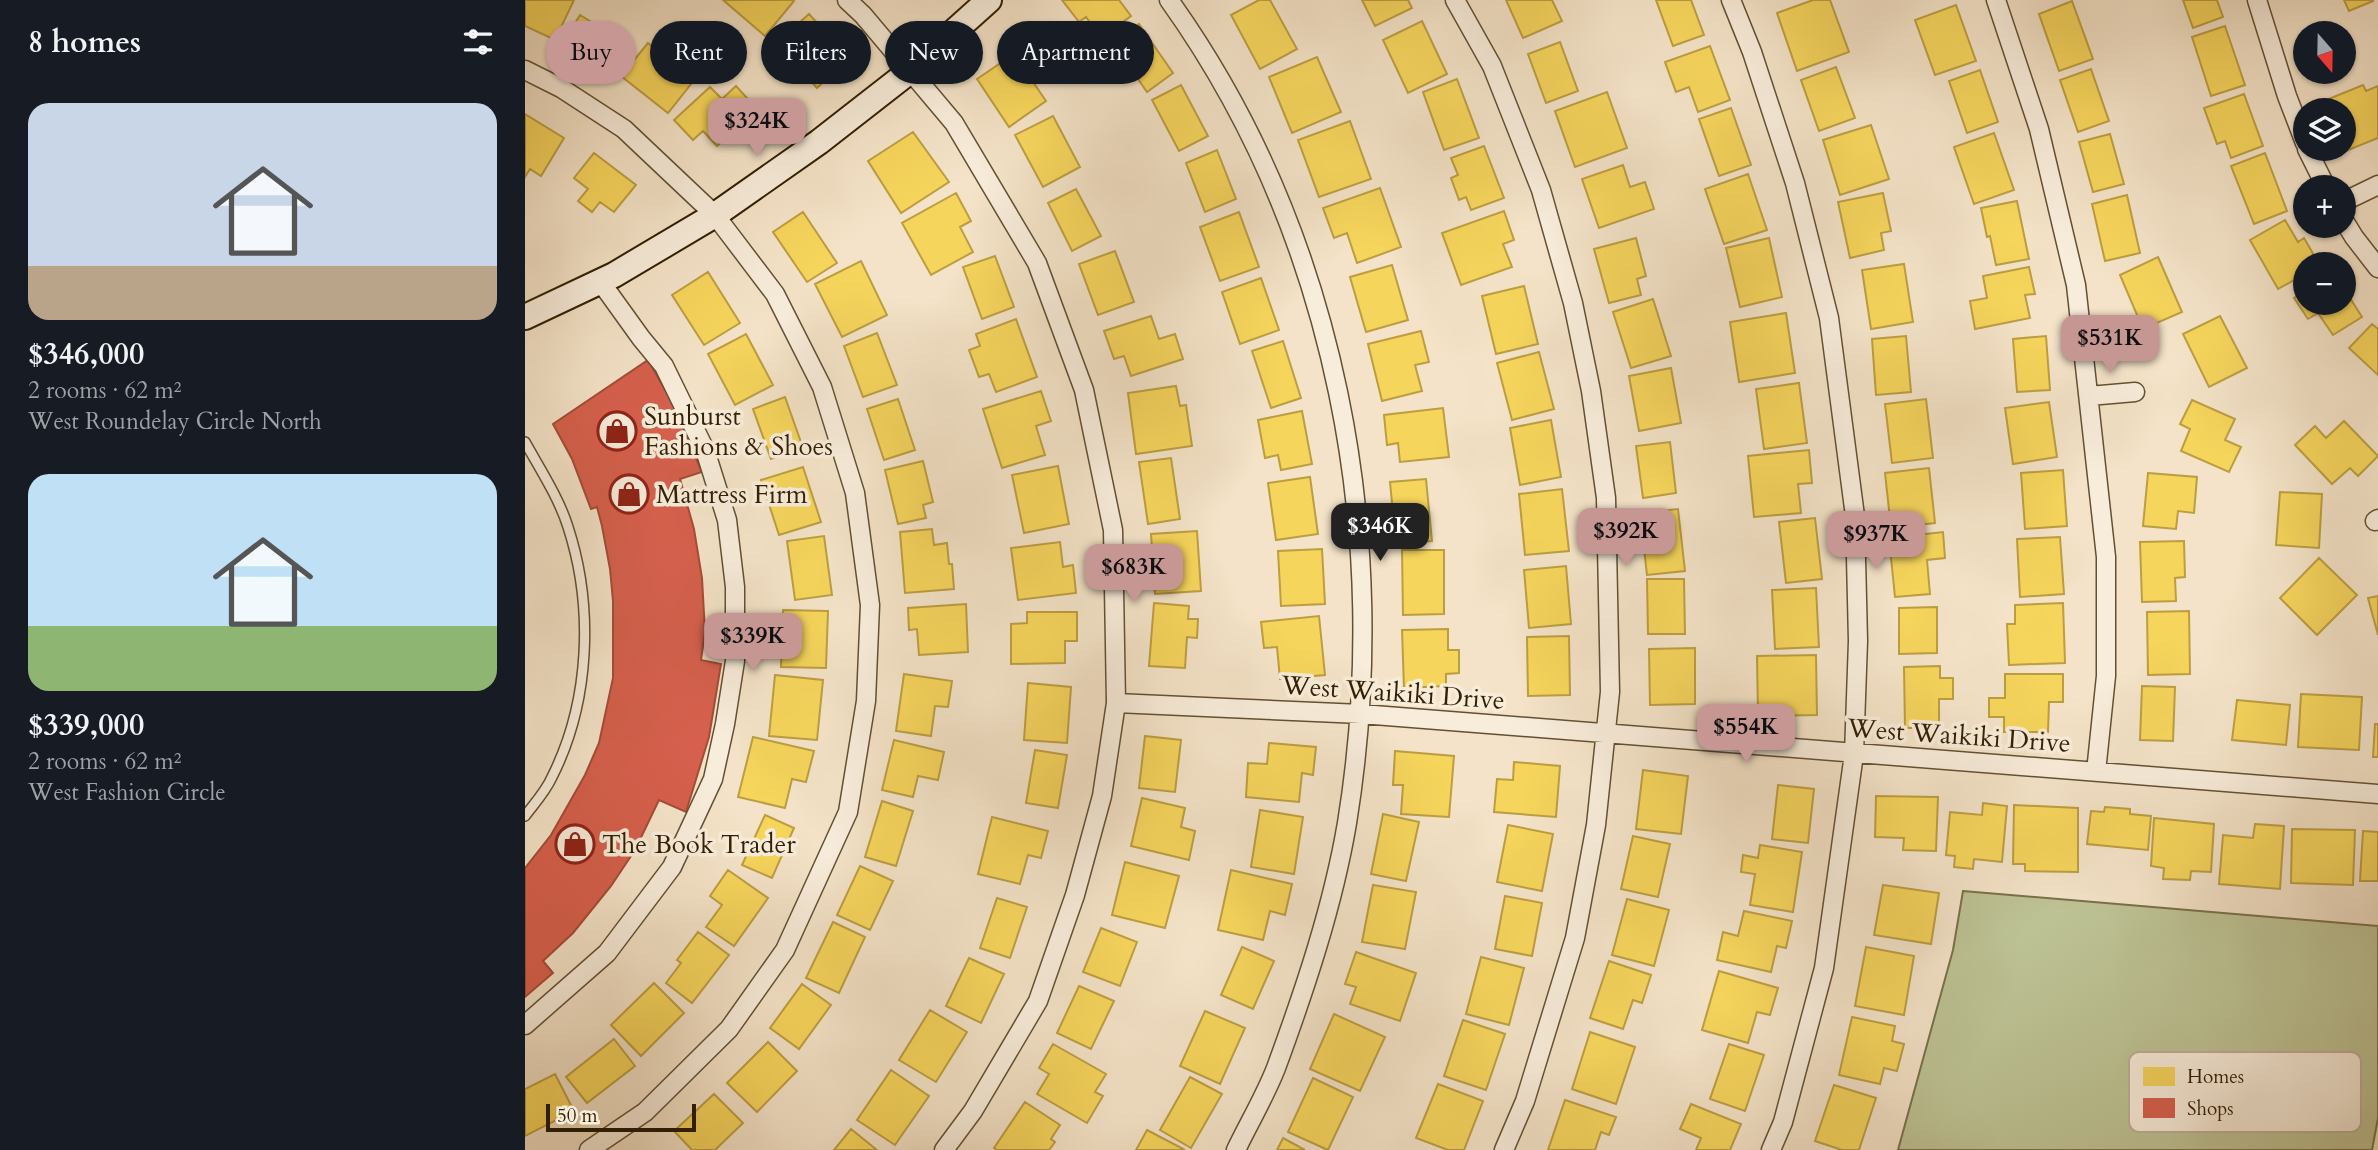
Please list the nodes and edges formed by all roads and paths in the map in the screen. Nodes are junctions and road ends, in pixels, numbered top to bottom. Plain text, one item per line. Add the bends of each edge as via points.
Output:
1 (847, 0) edge
2 (989, 0) edge
3 (1168, 0) edge
4 (1455, 0) edge
5 (1731, 0) edge
6 (1996, 0) edge
7 (2257, 0) edge
8 (966, 21) edge
9 (885, 43) edge
10 (525, 70) edge
11 (893, 84) edge
12 (921, 84) edge
13 (2293, 112) edge
14 (2378, 185) edge
15 (2356, 196) edge
16 (715, 215) junction
17 (2355, 238) edge
18 (2378, 268) edge
19 (600, 281) junction
20 (525, 317) edge
21 (2135, 392) dead end
22 (2089, 396) junction
23 (525, 442) edge
24 (1116, 703) junction
25 (1361, 714) junction
26 (1606, 733) junction
27 (1854, 754) junction
28 (2097, 772) junction
29 (2378, 794) edge
30 (525, 816) edge
31 (525, 1025) edge
32 (589, 1150) edge
33 (944, 1150) edge
34 (1236, 1150) edge
35 (1504, 1150) edge
36 (1771, 1150) edge

1 - 9 street
2 - 8 street
3 - 25 street via 1241,116 1309,279 1340,399 1356,496 1363,594
4 - 26 street via 1492,66 1541,190 1573,303 1606,498 1610,692
5 - 27 street via 1795,183 1829,318 1856,516
6 - 22 street via 2039,129 2073,272
7 - 13 street
10 - 16 street via 624,129
11 - 16 street
12 - 24 street via 954,123 1037,263 1084,390 1113,530
14 - 15 street
16 - 19 street
16 - 32 street via 775,294 822,387 855,493 870,605 866,701 848,812 785,950 729,1029 645,1112
17 - 18 street
19 - 20 street
19 - 31 street via 664,366 705,450 727,520 735,587 735,661 713,779 672,867 607,953
21 - 22 street
22 - 28 street via 2106,557 2106,676
23 - 30 lane via 568,526 584,598 584,658 573,721 552,778
24 - 25 street, West Waikiki Drive
24 - 33 street via 1102,796 1075,895 1038,1001 973,1111
25 - 26 street, West Waikiki Drive
25 - 34 street via 1346,825 1323,926 1275,1070
26 - 27 street, West Waikiki Drive
26 - 35 street via 1596,825 1575,938 1525,1101
27 - 28 street, West Waikiki Drive
27 - 36 street via 1824,968 1783,1122
28 - 29 street, West Waikiki Drive

